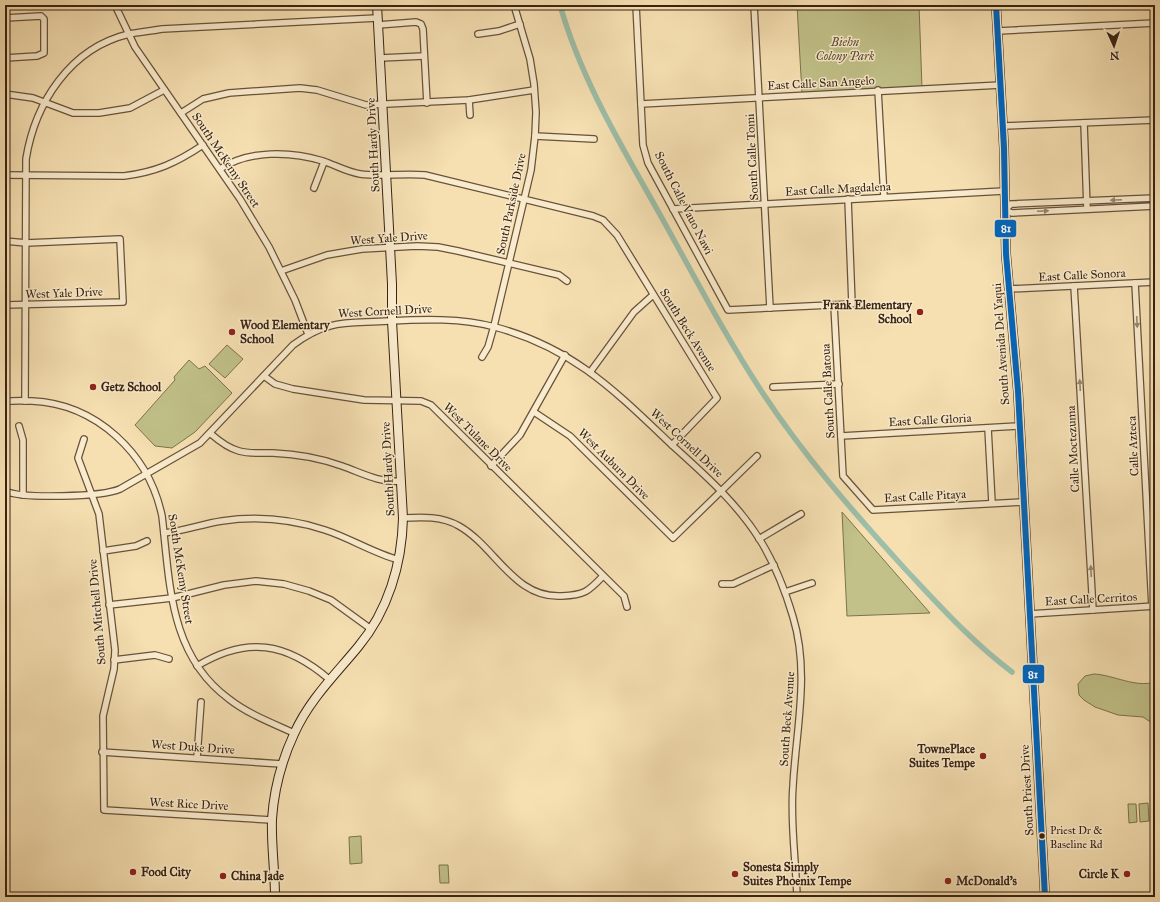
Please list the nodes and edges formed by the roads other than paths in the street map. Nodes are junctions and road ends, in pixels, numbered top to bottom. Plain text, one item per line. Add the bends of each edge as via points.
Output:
1 (115, 5) edge
2 (376, 5) edge
3 (514, 5) edge
4 (636, 5) edge
5 (754, 5) edge
6 (996, 5) edge
7 (5, 18) edge
8 (378, 21) junction
9 (1155, 23) edge
10 (520, 24) junction
11 (998, 31) junction
12 (128, 34) junction
13 (478, 34) dead end
14 (424, 56) junction
15 (5, 58) edge
16 (380, 58) junction
17 (1001, 85) junction
18 (164, 90) junction
19 (534, 90) junction
20 (878, 90) junction
21 (5, 94) edge
22 (760, 97) junction
23 (469, 100) junction
24 (44, 102) junction
25 (427, 103) junction
26 (641, 104) junction
27 (382, 105) junction
28 (181, 112) junction
29 (470, 115) dead end
30 (1155, 120) edge
31 (1084, 123) junction
32 (1003, 126) junction
33 (535, 136) junction
34 (594, 139) dead end
35 (203, 145) junction
36 (324, 162) junction
37 (220, 169) junction
38 (386, 174) junction
39 (5, 175) edge
40 (26, 175) junction
41 (314, 188) dead end
42 (1004, 191) junction
43 (884, 198) junction
44 (1155, 198) edge
45 (524, 199) junction
46 (848, 199) junction
47 (1087, 201) junction
48 (765, 203) junction
49 (1155, 206) edge
50 (673, 208) junction
51 (1087, 209) junction
52 (1005, 210) junction
53 (5, 241) edge
54 (26, 243) junction
55 (390, 247) junction
56 (509, 263) junction
57 (282, 271) junction
58 (567, 281) dead end
59 (1155, 282) edge
60 (1135, 283) junction
61 (1074, 286) junction
62 (1009, 289) junction
63 (653, 295) junction
64 (5, 304) edge
65 (25, 305) junction
66 (834, 305) junction
67 (770, 308) junction
68 (392, 321) junction
69 (494, 326) junction
70 (308, 334) junction
71 (565, 355) junction
72 (482, 357) dead end
73 (591, 371) junction
74 (264, 376) junction
75 (839, 384) junction
76 (773, 387) dead end
77 (24, 401) junction
78 (397, 401) junction
79 (5, 402) edge
80 (534, 412) junction
81 (19, 426) dead end
82 (1019, 426) junction
83 (988, 428) junction
84 (210, 434) junction
85 (841, 436) junction
86 (84, 439) dead end
87 (672, 445) junction
88 (757, 456) dead end
89 (491, 466) junction
90 (148, 475) junction
91 (843, 476) joint
92 (401, 481) junction
93 (5, 490) edge
94 (722, 490) junction
95 (92, 494) junction
96 (23, 495) junction
97 (1023, 502) junction
98 (992, 503) junction
99 (801, 514) dead end
100 (403, 518) junction
101 (164, 533) junction
102 (759, 539) junction
103 (147, 541) dead end
104 (102, 550) junction
105 (399, 560) junction
106 (774, 565) junction
107 (603, 576) junction
108 (812, 583) dead end
109 (722, 584) dead end
110 (785, 592) junction
111 (172, 598) junction
112 (109, 605) junction
113 (627, 607) dead end
114 (1154, 607) edge
115 (1093, 610) junction
116 (1029, 614) junction
117 (371, 629) junction
118 (169, 659) dead end
119 (114, 660) junction
120 (197, 666) junction
121 (330, 680) junction
122 (1033, 681) joint
123 (201, 702) dead end
124 (294, 733) junction
125 (102, 752) junction
126 (198, 758) junction
127 (282, 764) junction
128 (104, 810) joint
129 (272, 820) junction
130 (275, 897) edge
131 (798, 897) edge
132 (1045, 897) edge

1 - 12 street, South McKemy Street
2 - 8 street, South Hardy Drive
3 - 10 street, South Parkside Drive
4 - 26 street, South Calle Vauo Nawi
5 - 22 street, South Calle Tomi
6 - 11 street, South Avenida Del Yaqui
7 - 15 street via 41,16 44,19 44,53 37,56
8 - 12 street via 162,29
8 - 14 street via 421,24
8 - 16 street, South Hardy Drive
9 - 11 street
10 - 13 street
10 - 19 street, South Parkside Drive via 530,59
11 - 17 street, South Avenida Del Yaqui
12 - 18 street, South McKemy Street
12 - 24 street via 85,55 55,84
14 - 16 street
14 - 25 street
16 - 27 street, South Hardy Drive
17 - 20 street, East Calle San Angelo
17 - 32 street, South Avenida Del Yaqui
18 - 24 street via 117,112 73,112
18 - 28 street, South McKemy Street
19 - 23 street
19 - 33 street, South Parkside Drive
20 - 22 street, East Calle San Angelo
20 - 43 street
21 - 24 street via 25,96
22 - 26 street, East Calle San Angelo
22 - 48 street, South Calle Tomi
23 - 25 street
23 - 29 street
24 - 40 street via 28,145
25 - 27 street
26 - 50 street, South Calle Vauo Nawi via 643,145 648,162
27 - 28 street via 366,105 317,90 300,88 229,93 204,99
27 - 38 street, South Hardy Drive
28 - 35 street, South McKemy Street
30 - 31 street
31 - 32 street
31 - 47 street
32 - 42 street, South Avenida Del Yaqui
33 - 34 street
33 - 45 street, South Parkside Drive
35 - 37 street, South McKemy Street
35 - 40 street via 177,162 141,174
36 - 37 street via 286,154 245,156
36 - 38 street via 359,174
36 - 41 street
37 - 57 street, South McKemy Street via 250,214
38 - 45 street via 425,175
38 - 55 street, South Hardy Drive
39 - 40 street
40 - 54 street
42 - 43 street, East Calle Magdalena
42 - 52 street, South Avenida Del Yaqui
43 - 46 street, East Calle Magdalena
44 -> 47 street
45 - 56 street, South Parkside Drive
45 - 63 street, South Beck Avenue via 603,220 617,235
46 - 48 street, East Calle Magdalena
46 - 66 street via 852,304
47 - 51 street
47 - 52 street via 1011,204
48 - 50 street, East Calle Magdalena
48 - 67 street, South Calle Tomi
49 - 51 street
50 - 67 street, South Calle Vauo Nawi via 728,310
52 -> 51 street via 1012,213
52 - 62 street, South Avenida Del Yaqui
53 - 54 street
54 - 65 street
54 - 65 street, West Yale Drive via 120,238 124,302
55 - 56 street, West Yale Drive via 438,247
55 - 57 street, West Yale Drive via 327,255
55 - 68 street, South Hardy Drive
56 - 58 street, West Yale Drive via 559,275
56 - 69 street, South Parkside Drive
57 - 70 street, South McKemy Street
59 - 60 street, East Calle Sonora
60 - 61 street, East Calle Sonora
60 -> 114 street, Calle Azteca
61 - 62 street, East Calle Sonora
115 -> 61 street, Calle Moctezuma
62 - 82 street, South Avenida Del Yaqui
63 - 73 street via 634,312
63 - 87 street, South Beck Avenue via 717,398
64 - 65 street, West Yale Drive
65 - 77 street
66 - 67 street
66 - 75 street, South Calle Batoua
68 - 69 street, West Cornell Drive via 455,321
68 - 70 street, West Cornell Drive via 342,323 326,326
68 - 78 street, South Hardy Drive
69 - 71 street, West Cornell Drive
69 - 72 street, South Parkside Drive
70 - 74 street, West Cornell Drive via 293,345
71 - 73 street, West Cornell Drive
71 - 80 street
73 - 87 street, West Cornell Drive
74 - 78 street, West Tulane Drive via 276,384 293,389 364,400
74 - 84 street, West Cornell Drive
75 - 76 street
75 - 85 street, South Calle Batoua
77 - 79 street
77 - 90 street via 57,404 95,420 127,445
78 - 89 street, West Tulane Drive via 421,401 430,405
78 - 92 street, South Hardy Drive
80 - 89 street via 514,443
80 - 94 street, West Auburn Drive via 570,436 673,538
81 - 96 street via 23,440
82 - 83 street, East Calle Gloria
82 - 97 street, South Avenida Del Yaqui
83 - 85 street, East Calle Gloria
83 - 98 street
84 - 90 street, West Cornell Drive via 189,451
84 - 92 street via 223,444 241,452 274,453 317,459 342,465 376,479 388,482
85 - 91 street, South Calle Batoua
86 - 95 street, South Mitchell Drive via 78,458
87 - 94 street, West Cornell Drive
88 - 94 street
89 - 107 street, West Tulane Drive
90 - 95 street, West Cornell Drive via 115,492
90 - 101 street, South McKemy Street via 160,504
91 - 98 street, East Calle Pitaya via 873,510
92 - 100 street, South Hardy Drive
93 - 96 street, West Cornell Drive via 11,494
94 - 102 street, South Beck Avenue
95 - 96 street, West Cornell Drive
95 - 104 street, South Mitchell Drive via 98,514
97 - 98 street, East Calle Pitaya
97 - 116 street, South Avenida Del Yaqui
99 - 102 street
100 - 105 street, South Hardy Drive
100 - 107 street via 433,518 458,525 474,537 524,586 539,595 556,597 585,593
101 - 105 street via 226,521 257,518 276,520 325,530 378,554
101 - 111 street, South McKemy Street
102 - 106 street, South Beck Avenue
103 - 104 street via 136,546
104 - 112 street, South Mitchell Drive
105 - 117 street, South Hardy Drive via 387,598
106 - 109 street via 733,584
106 - 110 street, South Beck Avenue
107 - 113 street, West Tulane Drive via 624,596
108 - 110 street
110 - 131 street, South Beck Avenue via 798,640 802,681 792,789
111 - 112 street
111 - 117 street via 224,585 256,581 284,584 331,600
111 - 120 street, South McKemy Street via 180,633
112 - 119 street, South Mitchell Drive
114 - 115 street, East Calle Cerritos
115 - 116 street, East Calle Cerritos
116 - 122 street, South Avenida Del Yaqui
117 - 121 street, South Hardy Drive
118 - 119 street via 155,655
119 - 125 street, South Mitchell Drive via 103,716
120 - 121 street via 229,650 260,646 285,651 300,658
120 - 124 street, South McKemy Street via 215,688 234,703
121 - 124 street, South Hardy Drive via 313,701
122 - 132 street, South Priest Drive
123 - 126 street
124 - 127 street, South Hardy Drive
125 - 126 street, West Duke Drive
125 - 128 street, South Mitchell Drive
126 - 127 street, West Duke Drive
127 - 129 street, South Hardy Drive
128 - 129 street, West Rice Drive
129 - 130 street, South Hardy Drive

